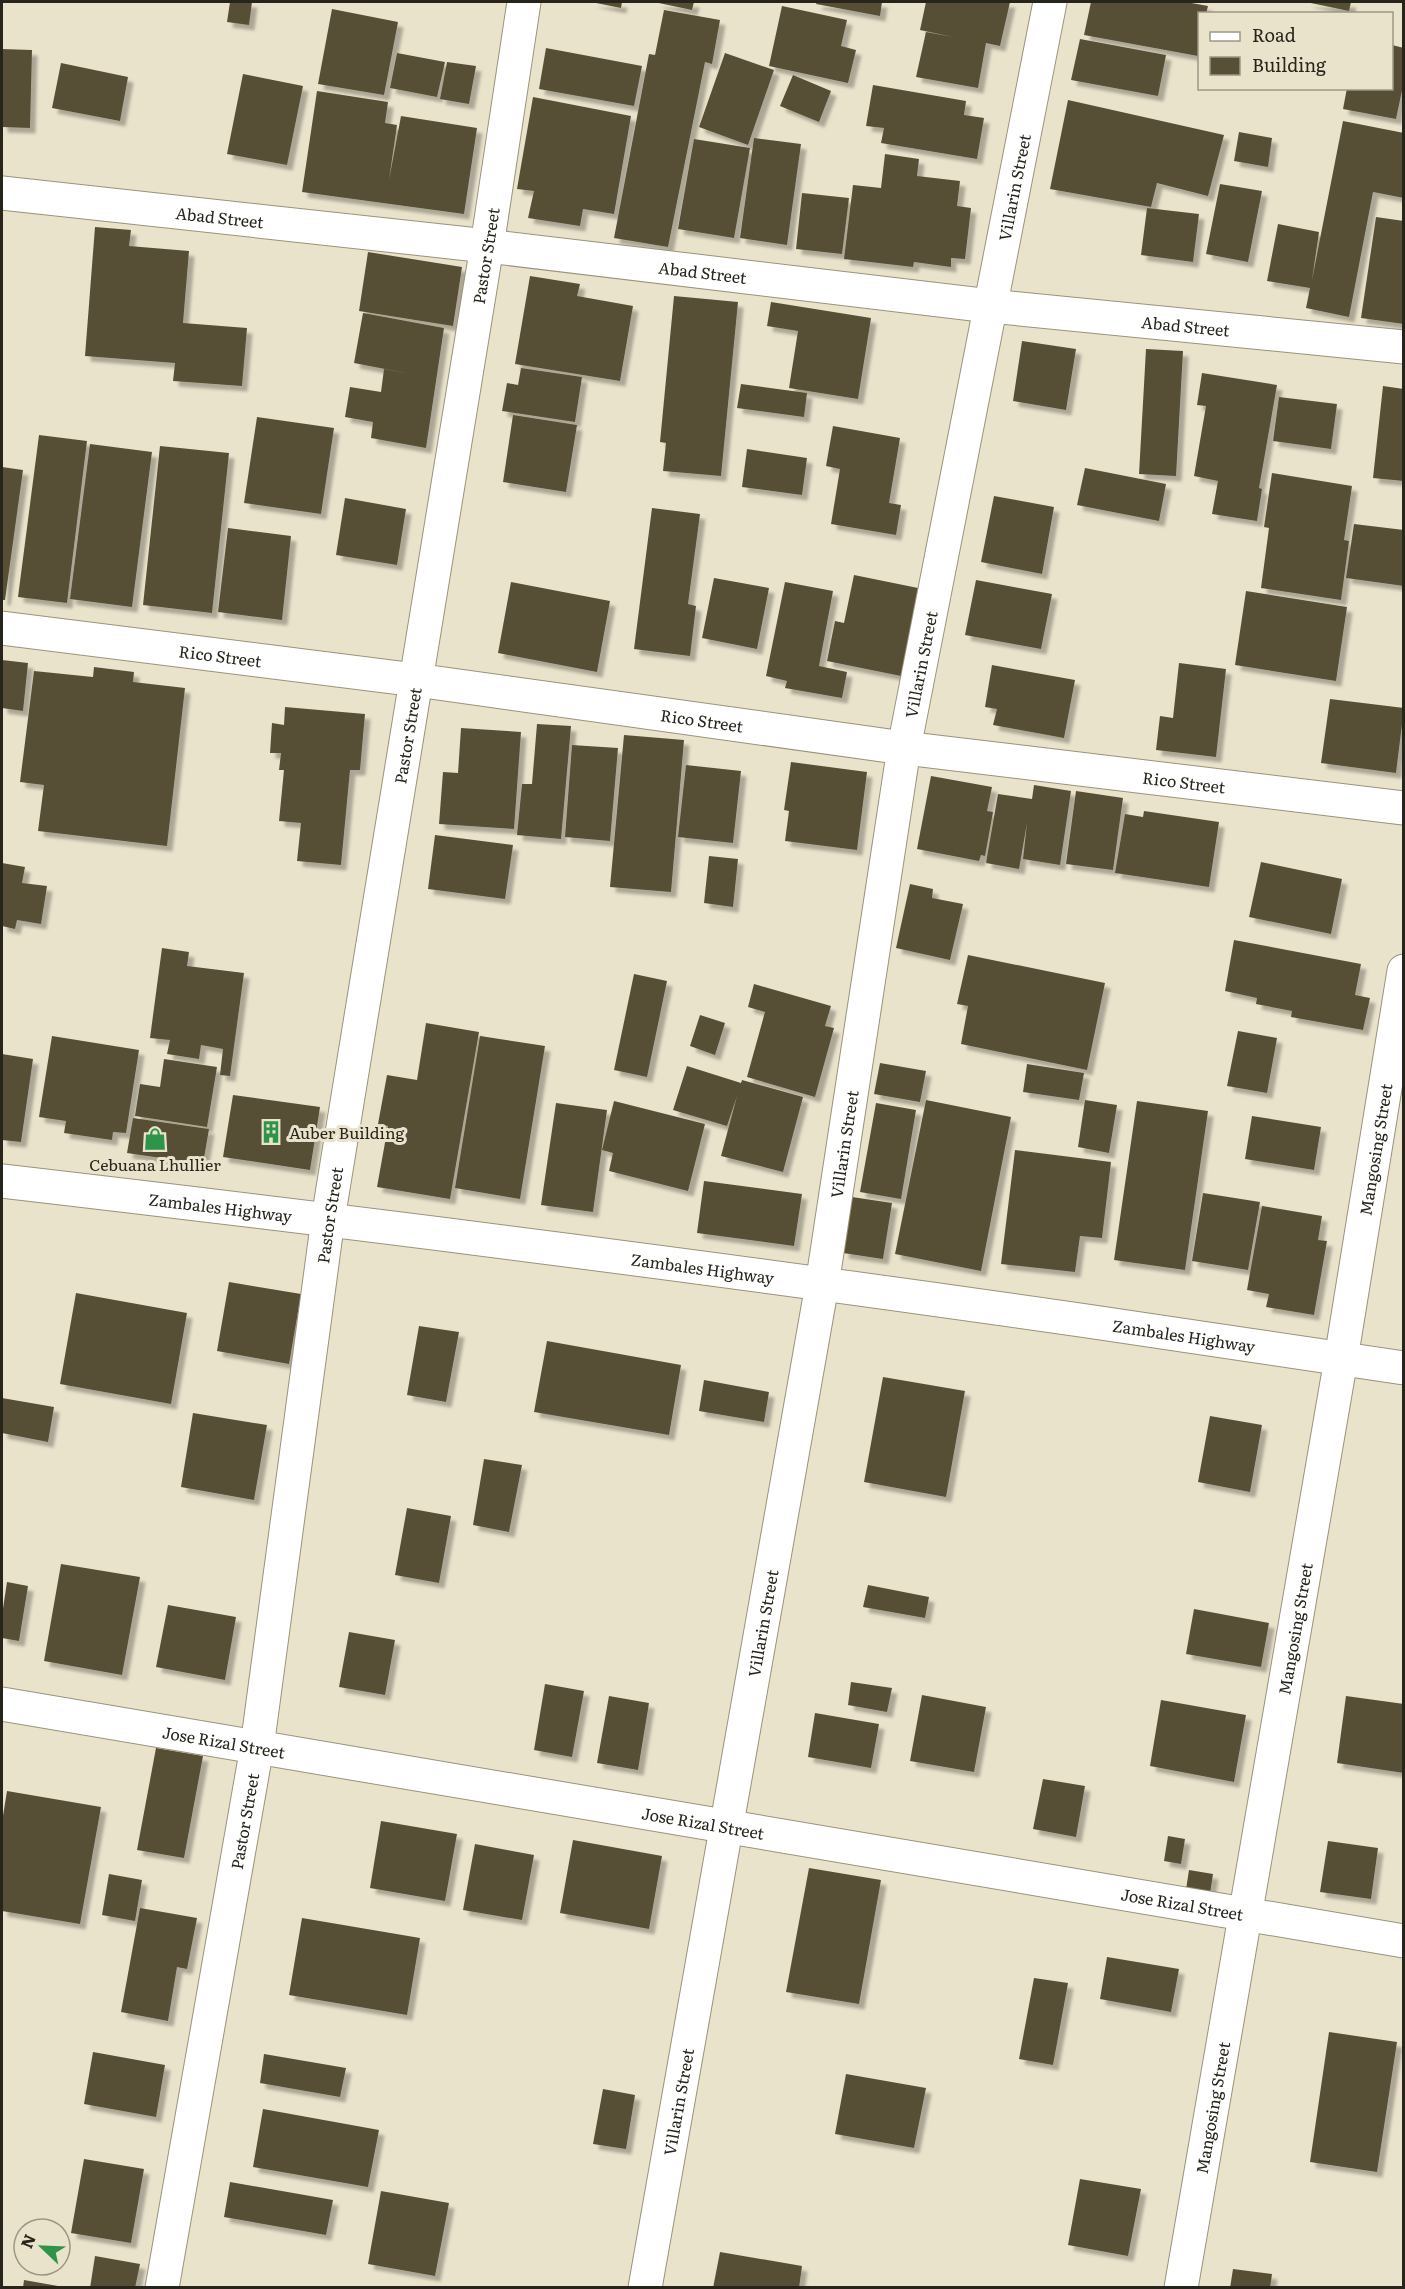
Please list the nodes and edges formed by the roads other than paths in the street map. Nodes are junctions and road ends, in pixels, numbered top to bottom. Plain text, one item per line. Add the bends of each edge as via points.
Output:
1 (524, 2) edge
2 (1050, 2) edge
3 (2, 194) edge
4 (487, 246) junction
5 (990, 306) junction
6 (1404, 347) edge
7 (2, 628) edge
8 (416, 680) junction
9 (904, 748) junction
10 (1404, 808) edge
11 (1404, 970) edge
12 (2, 1181) edge
13 (328, 1219) junction
14 (822, 1285) junction
15 (1341, 1359) junction
16 (1404, 1368) edge
17 (2, 1704) edge
18 (257, 1747) junction
19 (727, 1826) junction
20 (1247, 1914) junction
21 (1404, 1941) edge
22 (162, 2288) edge
23 (645, 2288) edge
24 (1181, 2288) edge

1 - 4 street, Pastor Street
2 - 5 street, Villarin Street
3 - 4 street, Abad Street
4 - 5 street, Abad Street
4 - 8 street, Pastor Street
5 - 6 street, Abad Street
5 - 9 street, Villarin Street
7 - 8 street, Rico Street
8 - 9 street, Rico Street
8 - 13 street, Pastor Street
9 - 10 street, Rico Street
9 - 14 street, Villarin Street
11 - 15 street, Mangosing Street
12 - 13 street, Zambales Highway
13 - 14 street, Zambales Highway
13 - 18 street, Pastor Street
14 - 15 street, Zambales Highway
14 - 19 street, Villarin Street
15 - 16 street, Zambales Highway
15 - 20 street, Mangosing Street
17 - 18 street, Jose Rizal Street
18 - 19 street, Jose Rizal Street
18 - 22 street, Pastor Street
19 - 20 street, Jose Rizal Street
19 - 23 street, Villarin Street
20 - 21 street, Jose Rizal Street
20 - 24 street, Mangosing Street

